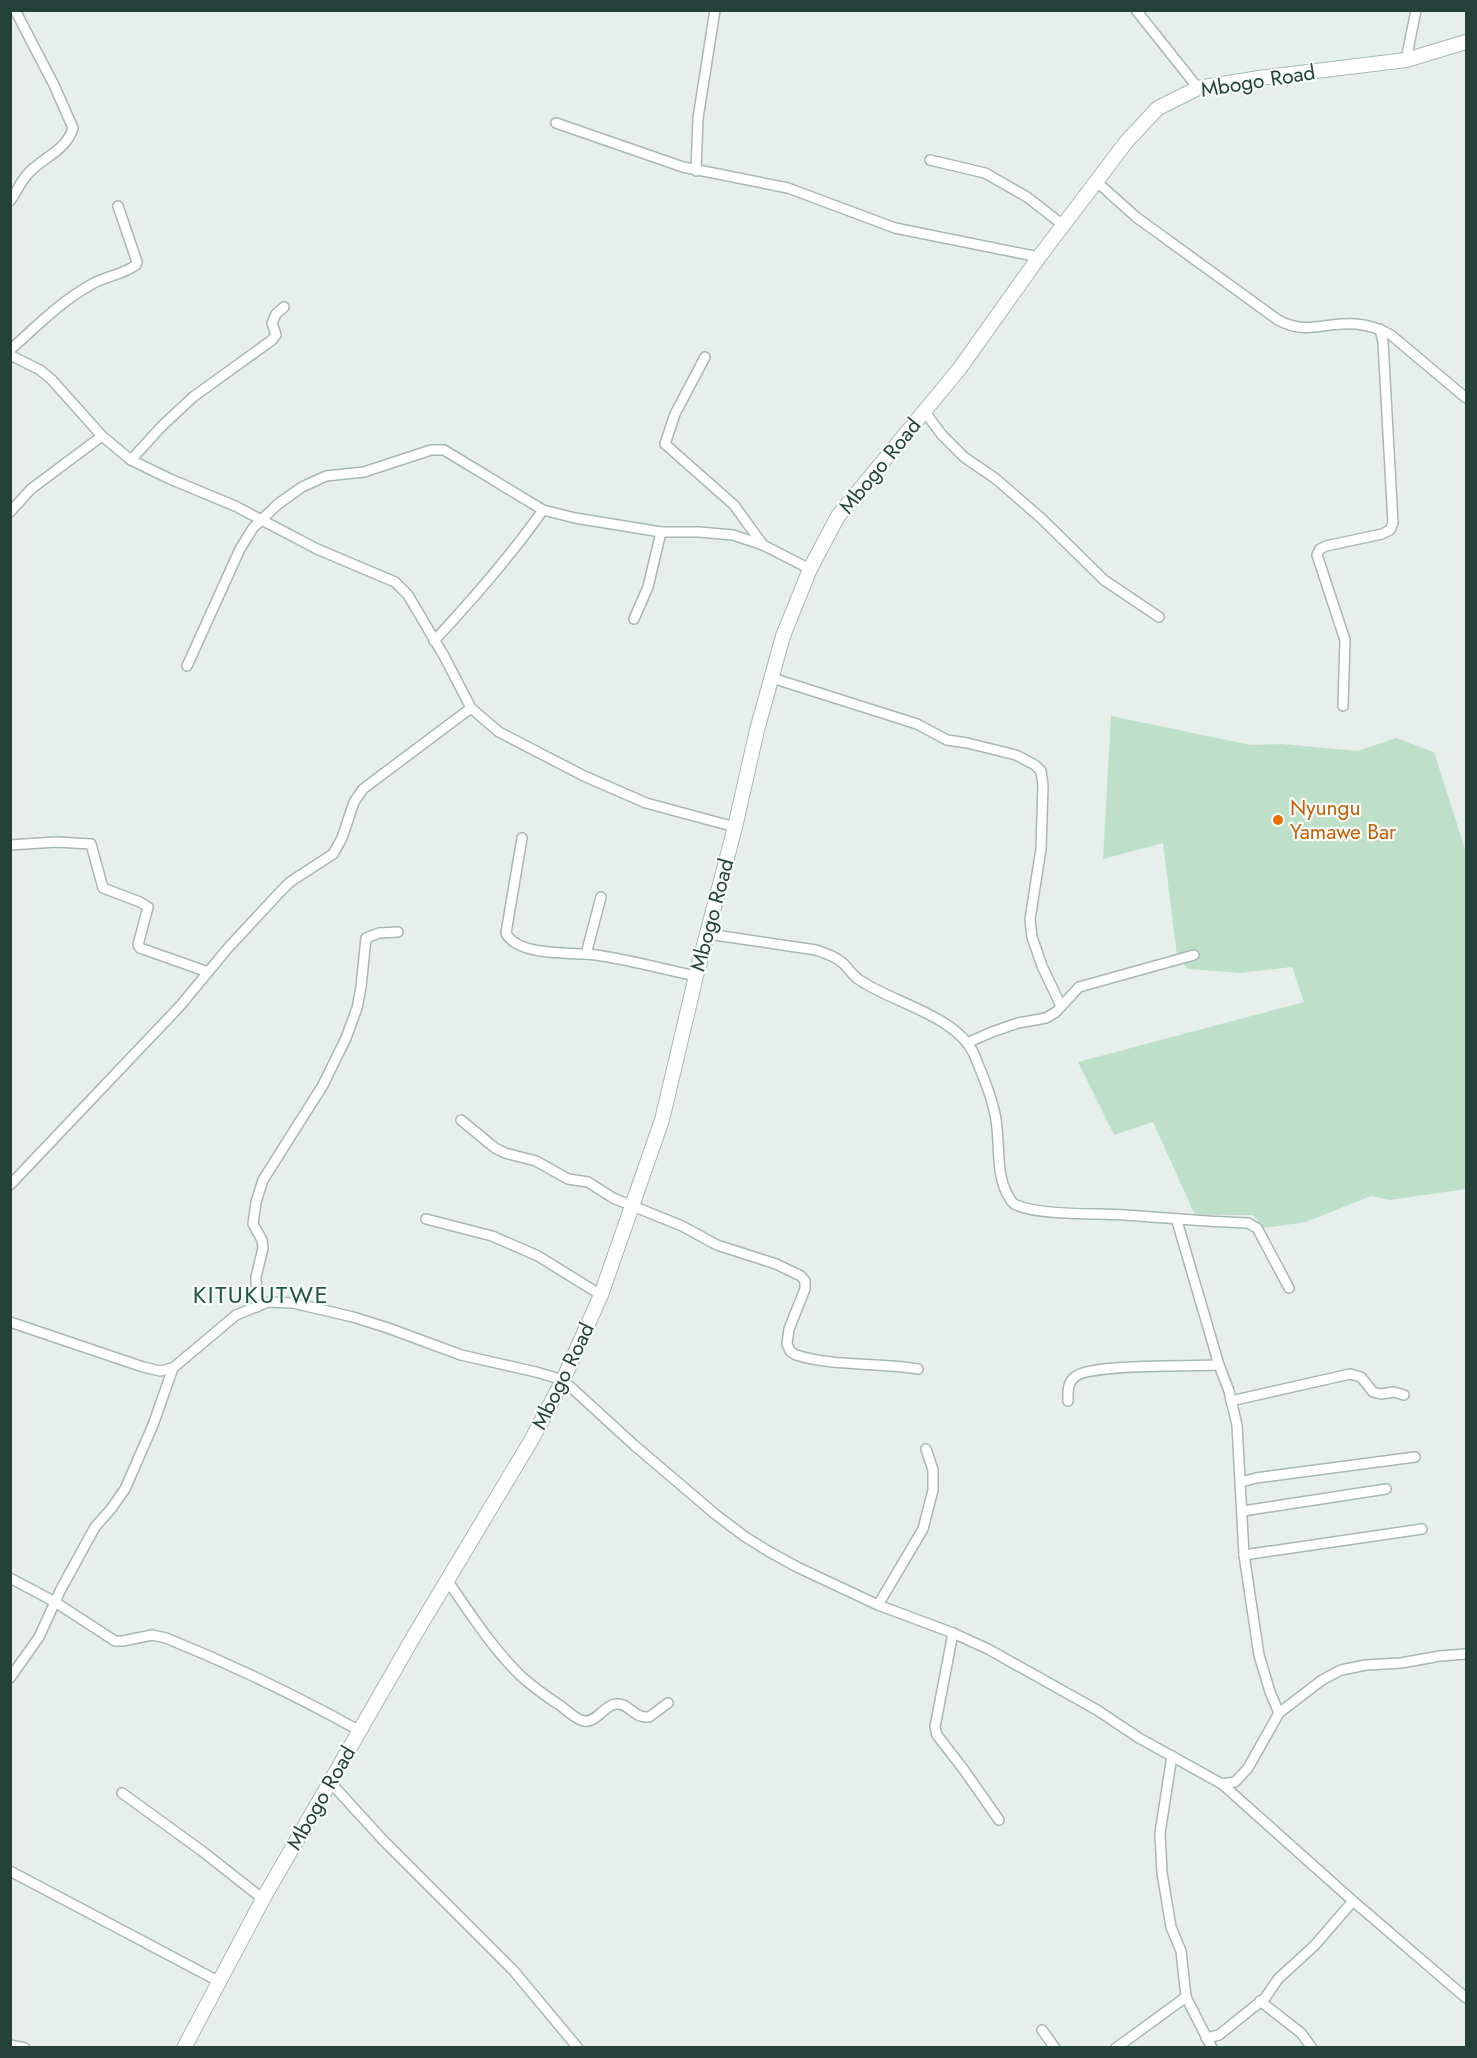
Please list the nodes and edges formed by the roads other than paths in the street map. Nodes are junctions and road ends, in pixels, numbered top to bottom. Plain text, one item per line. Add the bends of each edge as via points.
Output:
1 (15, 10) edge
2 (715, 10) edge
3 (1136, 10) edge
4 (1416, 10) edge
5 (1467, 42) edge
6 (1406, 60) junction
7 (1198, 88) junction
8 (556, 123) dead end
9 (930, 160) dead end
10 (696, 171) junction
11 (1097, 182) junction
12 (10, 201) edge
13 (118, 206) dead end
14 (1063, 225) junction
15 (1039, 257) junction
16 (284, 307) dead end
17 (1380, 329) junction
18 (10, 352) edge
19 (705, 357) dead end
20 (1467, 398) edge
21 (924, 411) junction
22 (102, 436) junction
23 (131, 460) junction
24 (543, 510) junction
25 (10, 512) edge
26 (260, 520) junction
27 (662, 532) junction
28 (763, 545) junction
29 (810, 569) junction
30 (1159, 617) dead end
31 (634, 619) dead end
32 (434, 641) junction
33 (187, 666) dead end
34 (772, 678) junction
35 (1343, 706) dead end
36 (471, 708) junction
37 (735, 827) junction
38 (522, 838) dead end
39 (10, 844) edge
40 (601, 897) dead end
41 (398, 932) dead end
42 (708, 934) junction
43 (586, 954) junction
44 (1194, 955) dead end
45 (208, 972) junction
46 (696, 976) junction
47 (1062, 1006) junction
48 (967, 1043) junction
49 (460, 1120) dead end
50 (10, 1185) edge
51 (633, 1205) junction
52 (426, 1219) dead end
53 (1177, 1221) junction
54 (1289, 1288) dead end
55 (601, 1295) junction
56 (257, 1307) junction
57 (10, 1322) edge
58 (1219, 1365) junction
59 (173, 1368) junction
60 (918, 1369) dead end
61 (563, 1380) junction
62 (1404, 1395) dead end
63 (1068, 1401) dead end
64 (1231, 1401) junction
65 (926, 1449) dead end
66 (1415, 1457) dead end
67 (1241, 1482) junction
68 (1386, 1489) dead end
69 (1242, 1511) junction
70 (1422, 1529) dead end
71 (1244, 1555) junction
72 (10, 1578) edge
73 (447, 1580) junction
74 (55, 1602) junction
75 (878, 1605) junction
76 (953, 1634) junction
77 (1467, 1654) edge
78 (10, 1678) edge
79 (668, 1703) dead end
80 (1279, 1713) junction
81 (360, 1731) junction
82 (1172, 1756) junction
83 (330, 1782) junction
84 (1222, 1784) junction
85 (122, 1793) dead end
86 (999, 1820) dead end
87 (10, 1871) edge
88 (263, 1899) junction
89 (1353, 1901) junction
90 (218, 1981) junction
91 (1186, 1997) junction
92 (1467, 1998) edge
93 (1260, 2001) junction
94 (1042, 2030) dead end
95 (1206, 2038) junction
96 (10, 2045) edge
97 (25, 2048) edge
98 (184, 2048) edge
99 (578, 2048) edge
100 (1054, 2048) edge
101 (1116, 2048) edge
102 (1212, 2048) edge
103 (1312, 2048) edge

1 - 12 street via 73,128 60,149 27,175
2 - 10 street via 698,118
3 - 7 street
4 - 6 street
5 - 6 main road, Mbogo Road
6 - 7 main road, Mbogo Road
7 - 11 main road, Mbogo Road via 1158,108
8 - 10 street
9 - 14 street via 985,173 1027,197
10 - 15 street via 788,188 895,228
11 - 14 main road, Mbogo Road
11 - 17 street via 1136,217 1284,323 1318,328 1355,323
13 - 18 street via 136,265 95,282 57,307
14 - 15 main road, Mbogo Road
15 - 21 main road, Mbogo Road via 960,368
16 - 23 street via 272,323 276,335 272,340 194,397
17 - 20 street
17 - 35 street via 1393,523 1382,534 1326,546 1317,555 1345,640
18 - 22 street via 52,380
19 - 28 street via 675,414 665,444 734,505
21 - 29 main road, Mbogo Road via 838,516
21 - 30 street via 964,457 1041,518 1104,580
22 - 23 street
22 - 25 street via 32,489
23 - 26 street
24 - 26 street via 438,449 364,472 326,476 278,504
24 - 27 street
24 - 32 street via 518,546
26 - 32 street via 395,582 408,596
26 - 33 street via 240,549
27 - 28 street via 733,535
27 - 31 street via 648,587
28 - 29 street
29 - 34 main road, Mbogo Road via 783,636
32 - 36 street
34 - 37 main road, Mbogo Road
34 - 47 street via 917,724 947,740 1016,755 1041,771 1041,849 1030,919 1042,966
36 - 37 street via 513,740 584,776 646,803
36 - 45 street via 363,789 333,854 290,882
37 - 42 main road, Mbogo Road
38 - 43 street via 507,936 514,942 550,953
39 - 45 street via 91,844 103,888 148,907 140,948
40 - 43 street
41 - 56 street via 366,938 362,987 346,1038 323,1085 263,1180 253,1215 263,1248 256,1277
42 - 46 main road, Mbogo Road
42 - 48 street via 830,955 859,980 927,1014
43 - 46 street
44 - 47 street via 1079,987
45 - 50 street
46 - 51 main road, Mbogo Road via 662,1120
47 - 48 street via 1046,1018 1018,1023
48 - 53 street via 995,1111 1002,1176 1014,1204
49 - 51 street via 505,1153 536,1161 560,1176 588,1182
51 - 55 main road, Mbogo Road
51 - 60 street via 724,1248 801,1276 805,1289 787,1344 796,1355
52 - 55 street via 480,1232 538,1256
53 - 54 street via 1254,1225
53 - 58 street
55 - 61 main road, Mbogo Road
56 - 59 street via 236,1316
56 - 61 street via 268,1302 293,1303 388,1328 461,1355
57 - 59 street via 143,1368
58 - 63 street via 1086,1372 1071,1380
58 - 64 street
59 - 74 street via 125,1489 95,1527
61 - 73 main road, Mbogo Road
61 - 75 street via 744,1536 796,1567
62 - 64 street via 1373,1392 1361,1377 1350,1374
64 - 67 street via 1237,1425
65 - 75 street via 933,1470 933,1490 923,1529
66 - 67 street
67 - 69 street
68 - 69 street
69 - 71 street
70 - 71 street
71 - 80 street via 1259,1655
72 - 74 street
73 - 79 street via 496,1649 521,1676 582,1721 618,1704 634,1715 649,1717
73 - 81 main road, Mbogo Road
74 - 78 street via 39,1637
74 - 81 street via 115,1641 152,1635 166,1638 245,1672
75 - 76 street
76 - 82 street via 988,1649
76 - 86 street via 935,1727
77 - 80 street via 1341,1670
80 - 84 street via 1248,1768 1235,1782
81 - 83 main road, Mbogo Road
82 - 84 street
82 - 91 street via 1160,1833 1162,1873 1171,1927 1181,1950
83 - 88 main road, Mbogo Road
83 - 99 street via 513,1970
84 - 89 street
85 - 88 street
87 - 90 street
88 - 90 main road, Mbogo Road
89 - 92 street
89 - 93 street
90 - 98 main road, Mbogo Road
91 - 95 street
91 - 101 street
93 - 95 street via 1219,2035
93 - 103 street via 1301,2033
94 - 100 street
95 - 102 street
96 - 97 street

